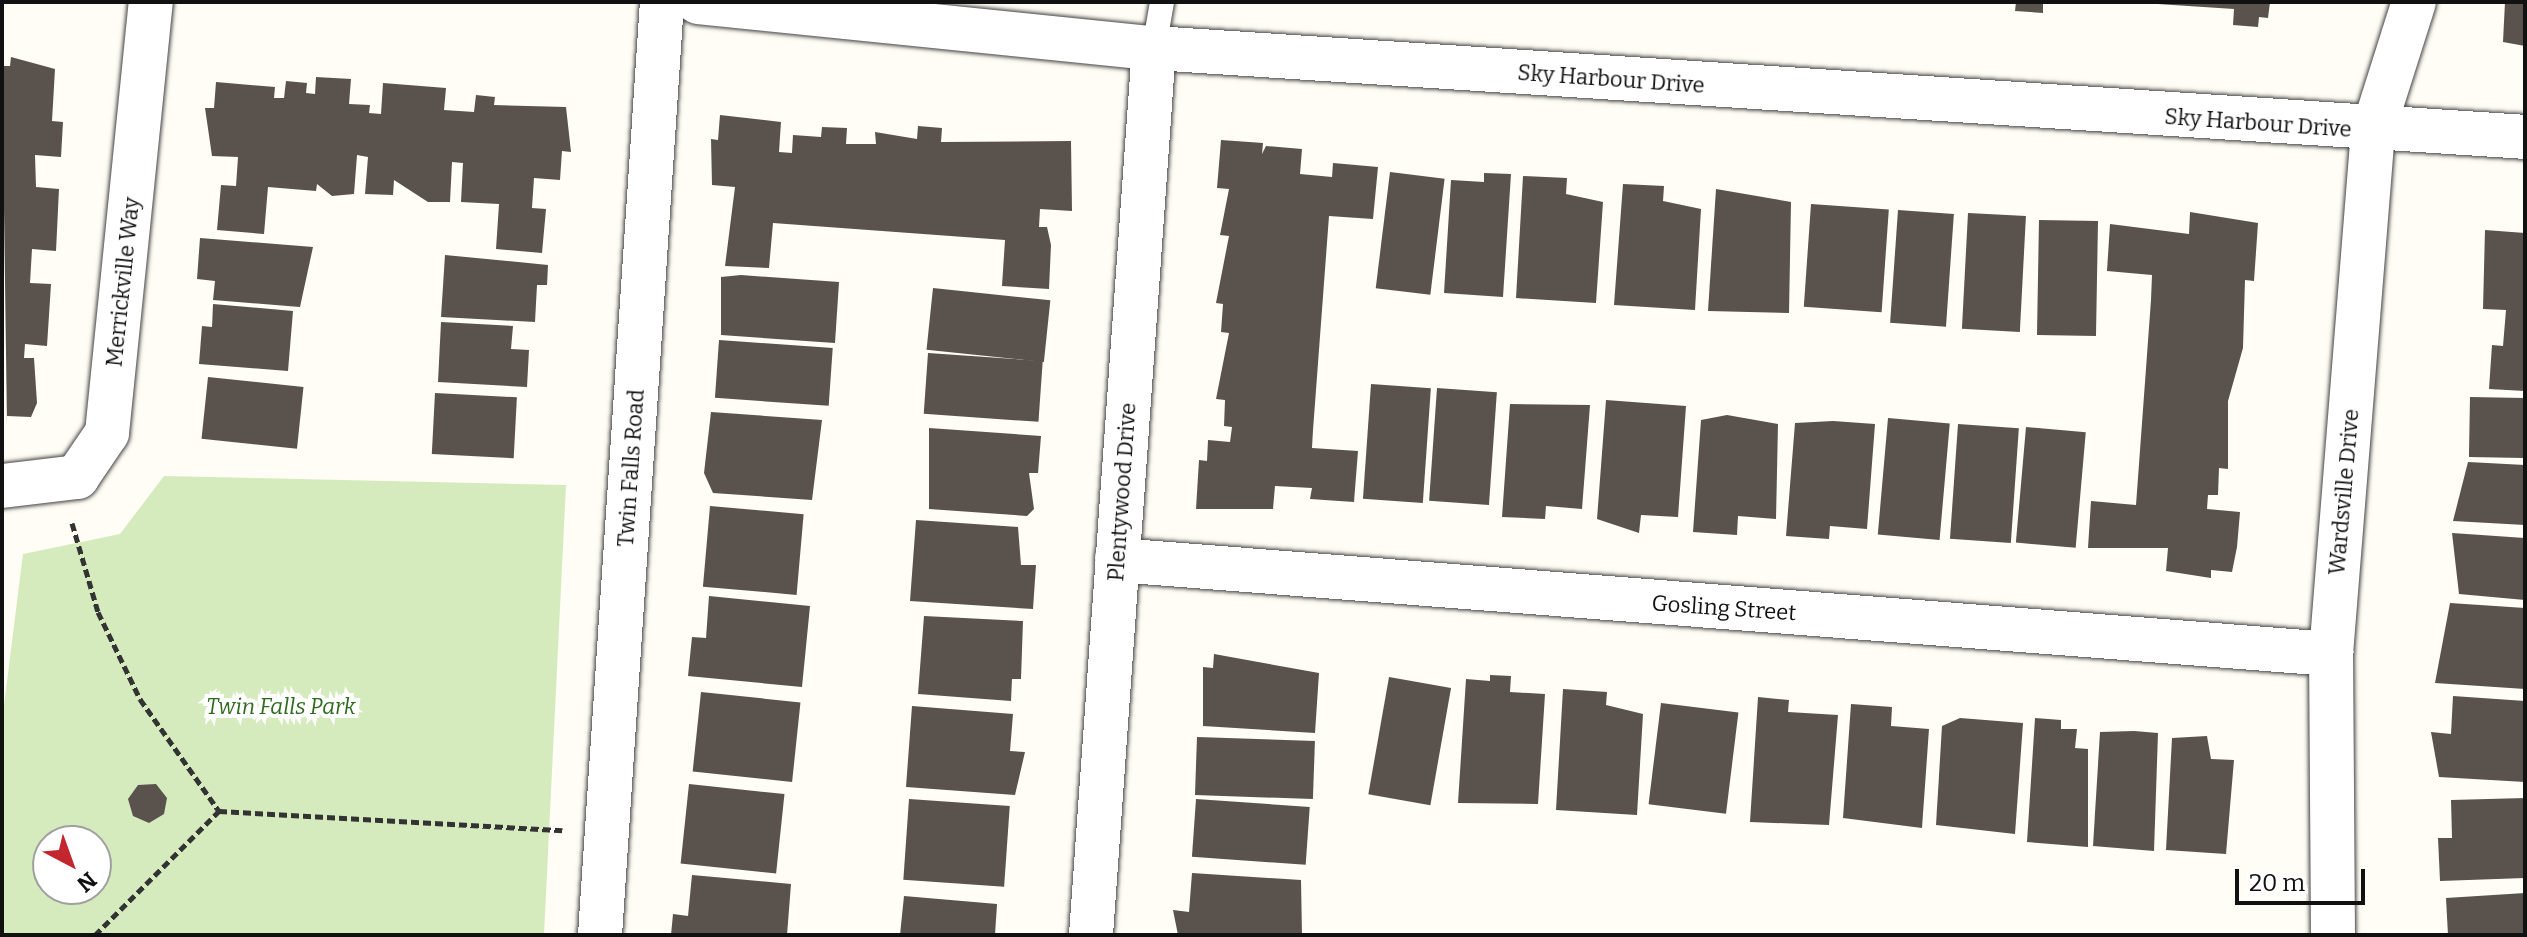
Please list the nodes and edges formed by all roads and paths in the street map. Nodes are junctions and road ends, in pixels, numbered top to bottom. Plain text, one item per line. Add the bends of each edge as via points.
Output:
1 (151, 2) edge
2 (662, 2) edge
3 (698, 2) edge
4 (1162, 2) edge
5 (2380, 2) edge
6 (2414, 2) edge
7 (1154, 48) junction
8 (2395, 52) junction
9 (2373, 131) junction
10 (2525, 137) edge
11 (59, 481) junction
12 (2, 486) edge
13 (1117, 560) junction
14 (2331, 654) junction
15 (219, 811) junction
16 (607, 833) junction
17 (95, 935) edge
18 (600, 935) edge
19 (1091, 935) edge
20 (2333, 935) edge

1 - 11 street, Merrickville Way via 107,433 77,477
2 - 16 street, Twin Falls Road
3 - 7 street, Sky Harbour Drive
4 - 7 lane
5 - 8 street
6 - 8 street, Wardsville Drive
7 - 9 street, Sky Harbour Drive
7 - 13 street, Plentywood Drive
8 - 9 street, Wardsville Drive
9 - 10 street, Sky Harbour Drive
9 - 14 street, Wardsville Drive
11 - 12 street
11 - 15 path via 98,612 119,656 140,699
13 - 14 street, Gosling Street
13 - 19 street, Plentywood Drive
14 - 20 street, Wardsville Drive
15 - 16 path
15 - 17 path
16 - 18 street, Twin Falls Road

